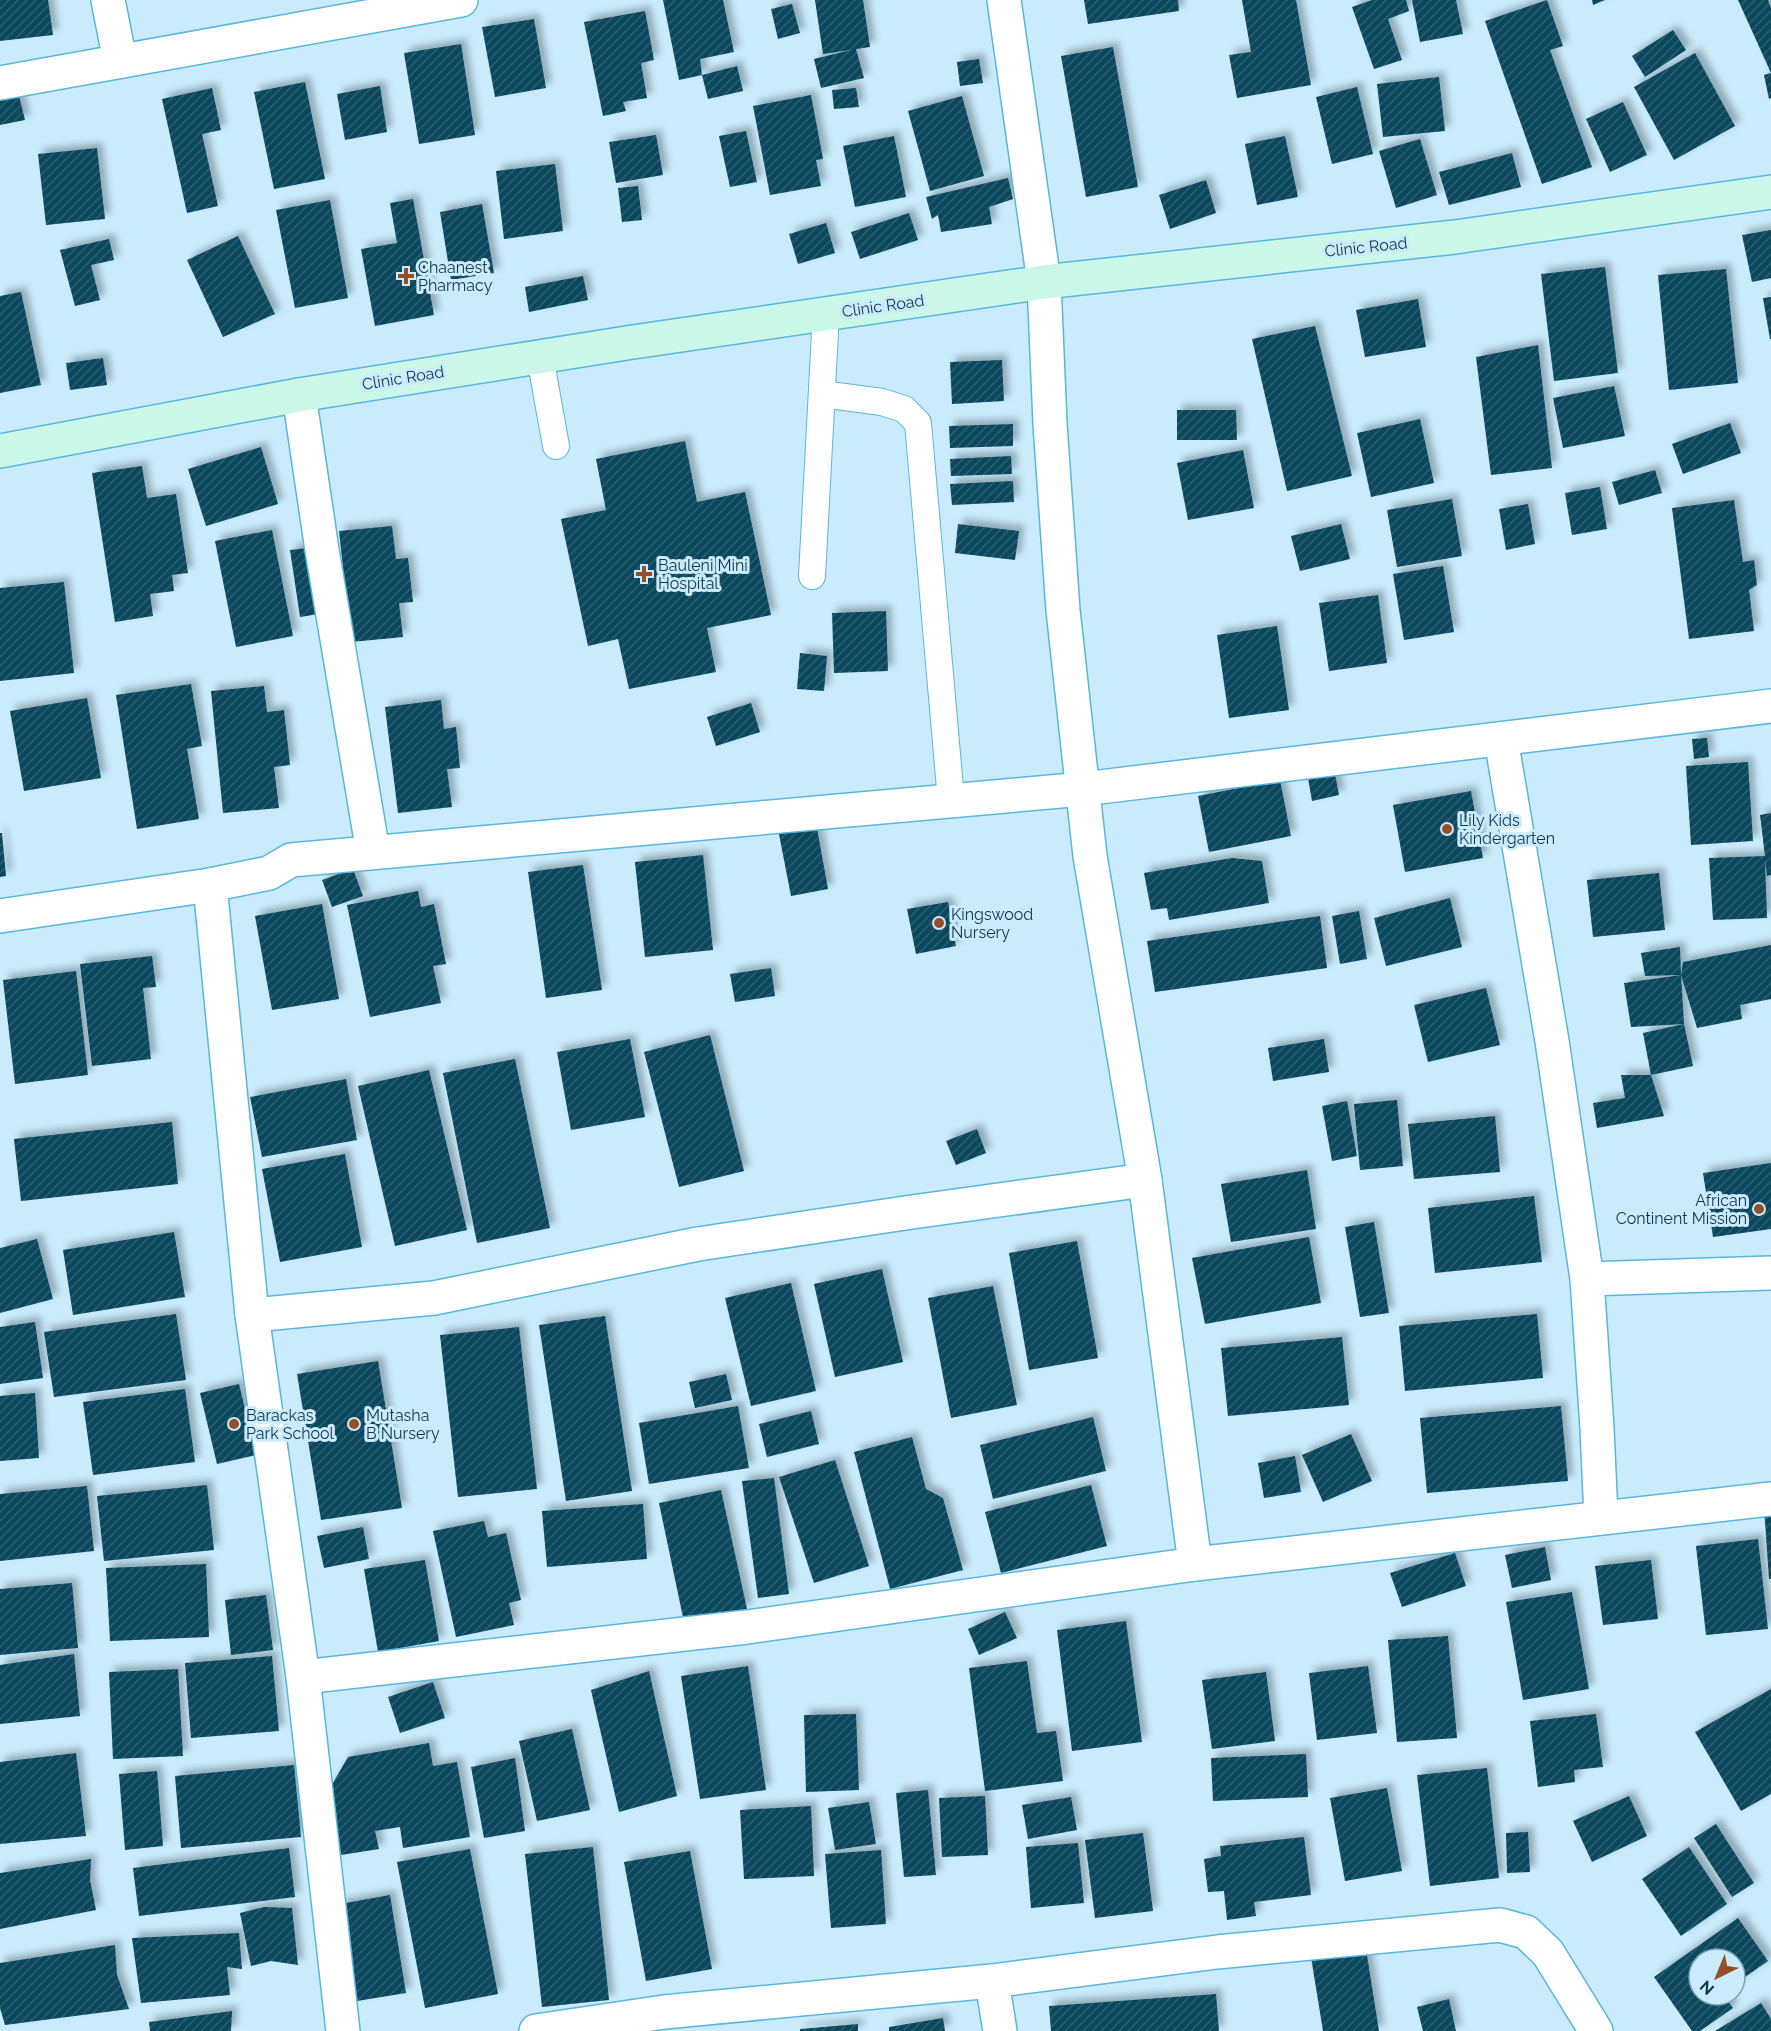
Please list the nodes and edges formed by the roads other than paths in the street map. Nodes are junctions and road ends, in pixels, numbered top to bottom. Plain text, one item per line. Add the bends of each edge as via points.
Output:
1 (108, 0) edge
2 (460, 0) edge
3 (1004, 0) edge
4 (120, 61) junction
5 (0, 83) edge
6 (1771, 192) edge
7 (1044, 282) junction
8 (826, 314) junction
9 (540, 357) junction
10 (299, 394) junction
11 (822, 394) junction
12 (556, 446) dead end
13 (0, 451) edge
14 (812, 576) dead end
15 (1771, 706) edge
16 (1501, 739) junction
17 (1083, 789) junction
18 (951, 800) junction
19 (374, 852) junction
20 (210, 885) junction
21 (0, 916) edge
22 (1145, 1180) junction
23 (1771, 1273) edge
24 (1587, 1279) junction
25 (252, 1315) junction
26 (1771, 1499) edge
27 (1601, 1517) junction
28 (1195, 1564) junction
29 (303, 1677) junction
30 (992, 1981) junction
31 (343, 2031) edge
32 (536, 2031) edge
33 (1000, 2031) edge
34 (1596, 2031) edge

1 - 4 street
2 - 4 street
3 - 7 street
4 - 5 street
6 - 7 street, Clinic Road via 1455,237
7 - 8 street, Clinic Road
7 - 17 street via 1063,610
8 - 9 street, Clinic Road
8 - 11 lane
9 - 10 street, Clinic Road
9 - 12 lane
10 - 13 street, Clinic Road
10 - 19 street
11 - 14 lane
11 - 18 lane via 882,402 904,409 918,423
15 - 16 street
16 - 17 street
16 - 24 street
17 - 18 street
17 - 22 street via 1090,856
18 - 19 street
19 - 20 street via 291,860 269,873
20 - 21 street
20 - 25 street
22 - 25 street via 698,1244 434,1298
22 - 28 street
23 - 24 street
24 - 27 street
25 - 29 street
26 - 27 street
27 - 28 street
28 - 29 street via 747,1627
29 - 31 street
30 - 32 street via 664,2012
30 - 33 street
30 - 34 street via 1217,1952 1500,1925 1526,1932 1548,1953

